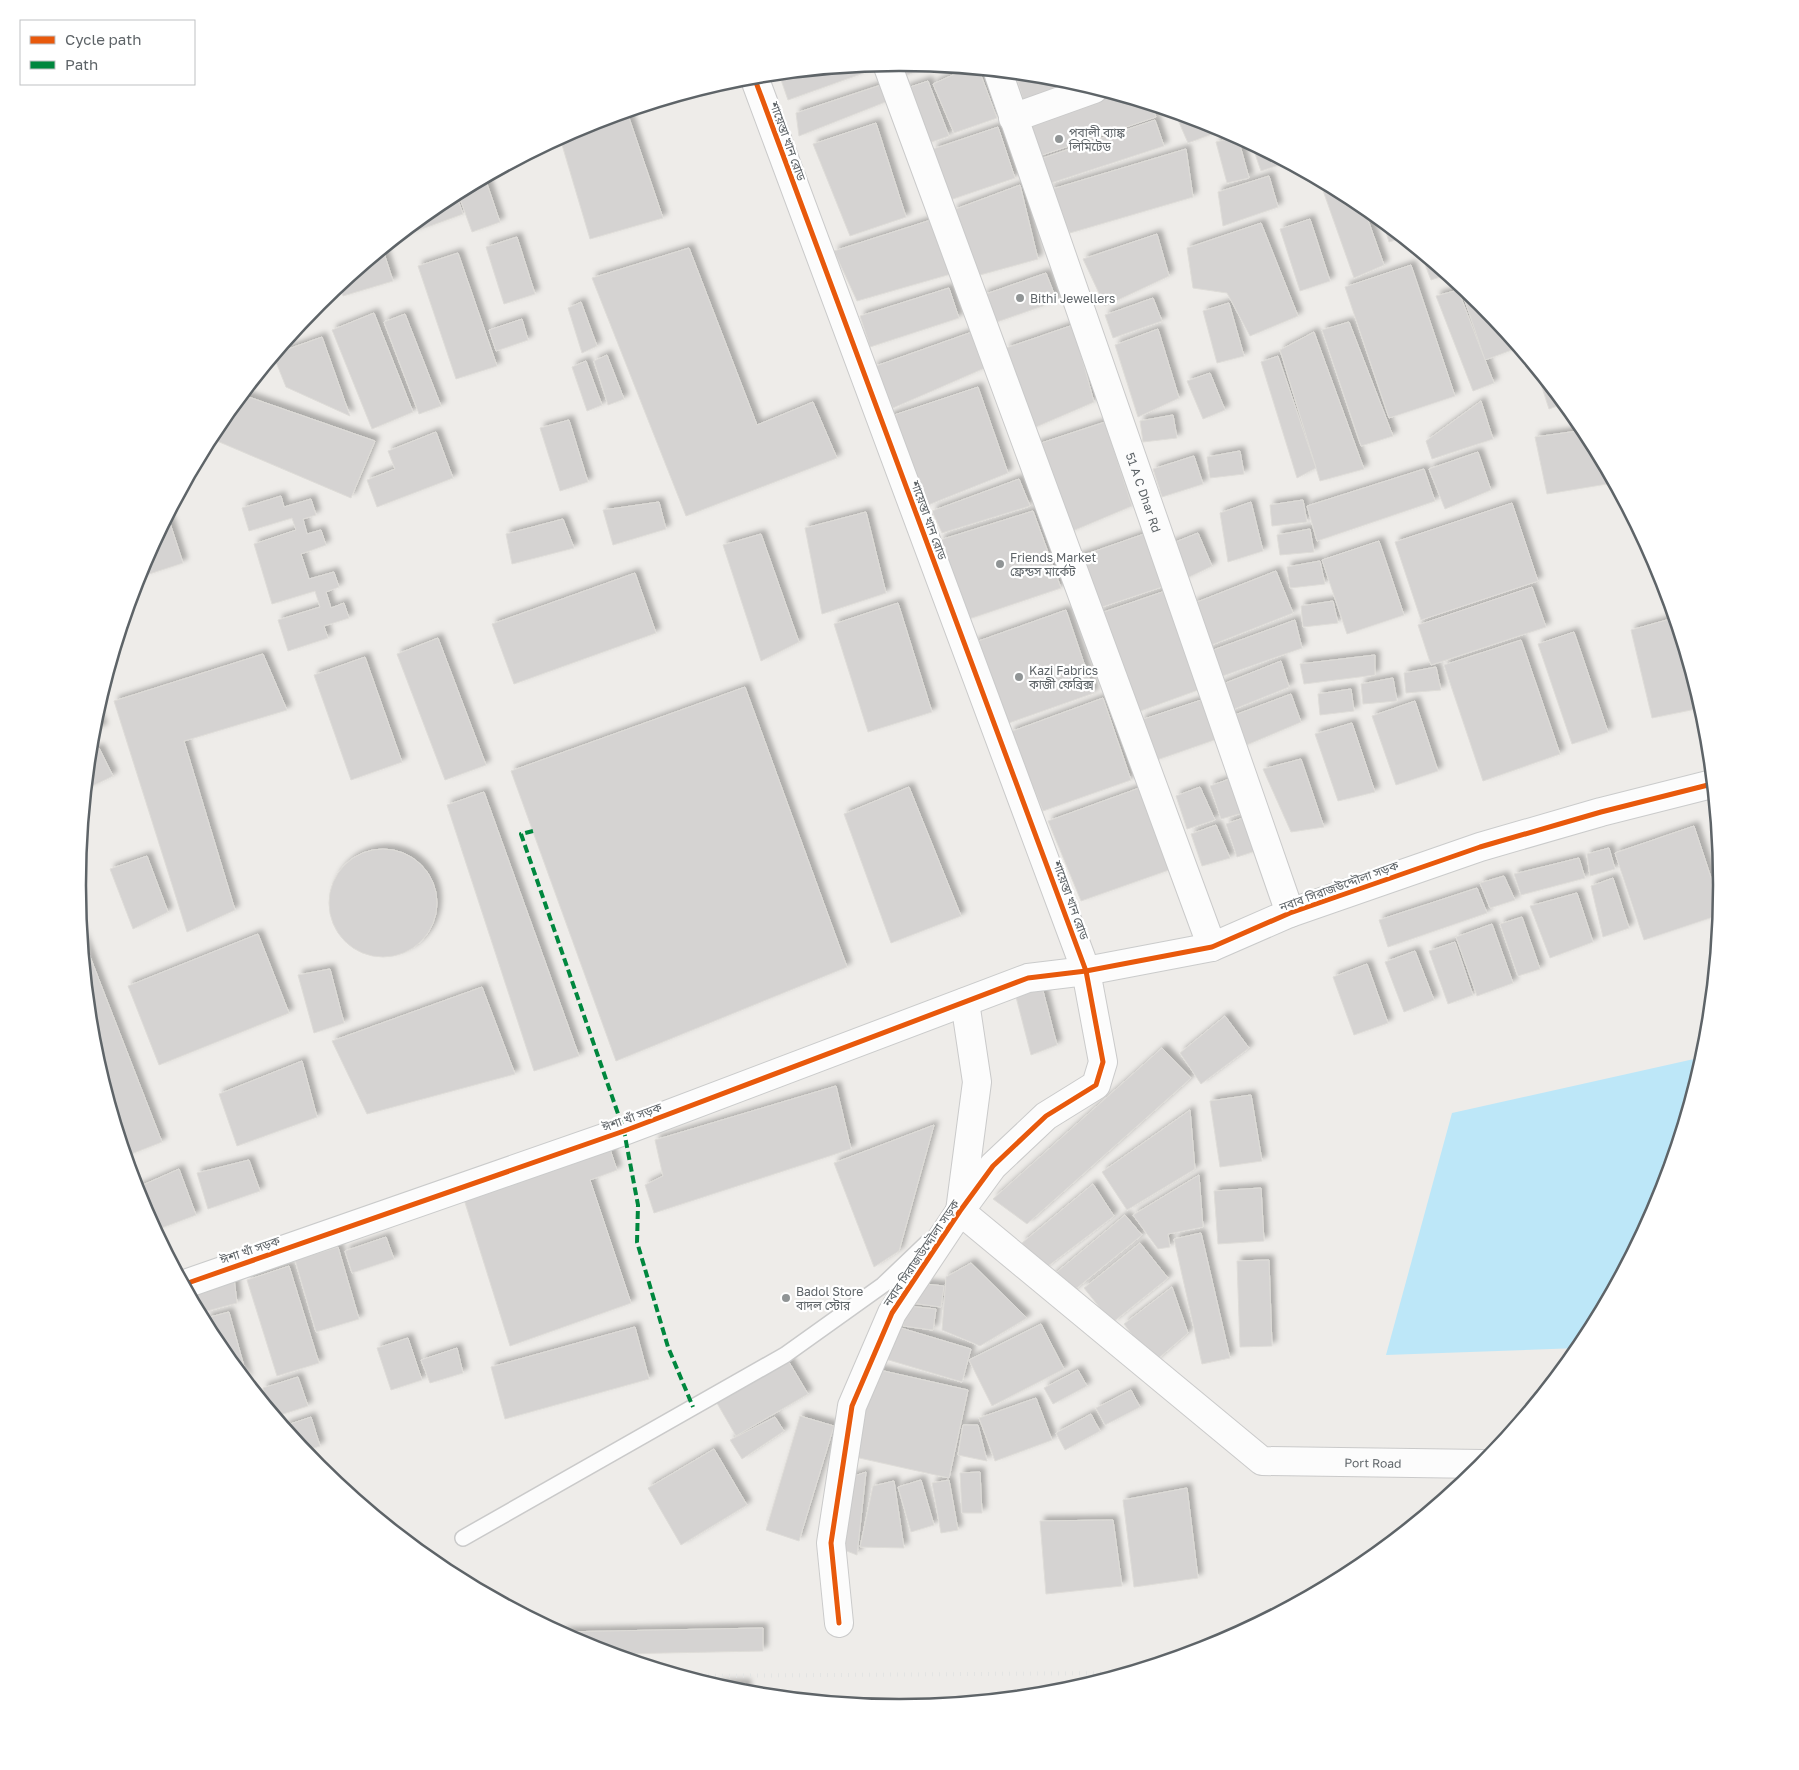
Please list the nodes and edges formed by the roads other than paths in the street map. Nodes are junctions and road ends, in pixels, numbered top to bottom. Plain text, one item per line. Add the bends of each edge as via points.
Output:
1 (891, 71) edge
2 (1000, 77) edge
3 (757, 84) edge
4 (1083, 93) edge
5 (1013, 118) junction
6 (1707, 785) edge
7 (1290, 913) junction
8 (1212, 947) junction
9 (1086, 971) junction
10 (965, 1002) junction
11 (960, 1211) junction
12 (190, 1282) edge
13 (1471, 1464) edge
14 (463, 1538) dead end
15 (839, 1623) dead end

1 - 8 street
2 - 5 street, 51 A C Dhar Rd
3 - 9 street, শায়েস্তা খান রোড
4 - 5 street
5 - 7 street, 51 A C Dhar Rd
6 - 7 street, নবাব সিরাজউদ্দৌলা সড়ক via 1534,830
7 - 8 street, নবাব সিরাজউদ্দৌলা সড়ক
8 - 9 street, নবাব সিরাজউদ্দৌলা সড়ক
9 - 10 street, ঈশা খাঁ সড়ক via 1028,978
9 - 11 street, নবাব সিরাজউদ্দৌলা সড়ক via 1103,1062 1096,1085 1046,1116 993,1166
10 - 11 street via 977,1082
10 - 12 street, ঈশা খাঁ সড়ক via 624,1131
11 - 13 street, Port Road via 1262,1461
11 - 14 lane via 883,1285 785,1355
11 - 15 street, নবাব সিরাজউদ্দৌলা সড়ক via 892,1313 852,1406 831,1542

